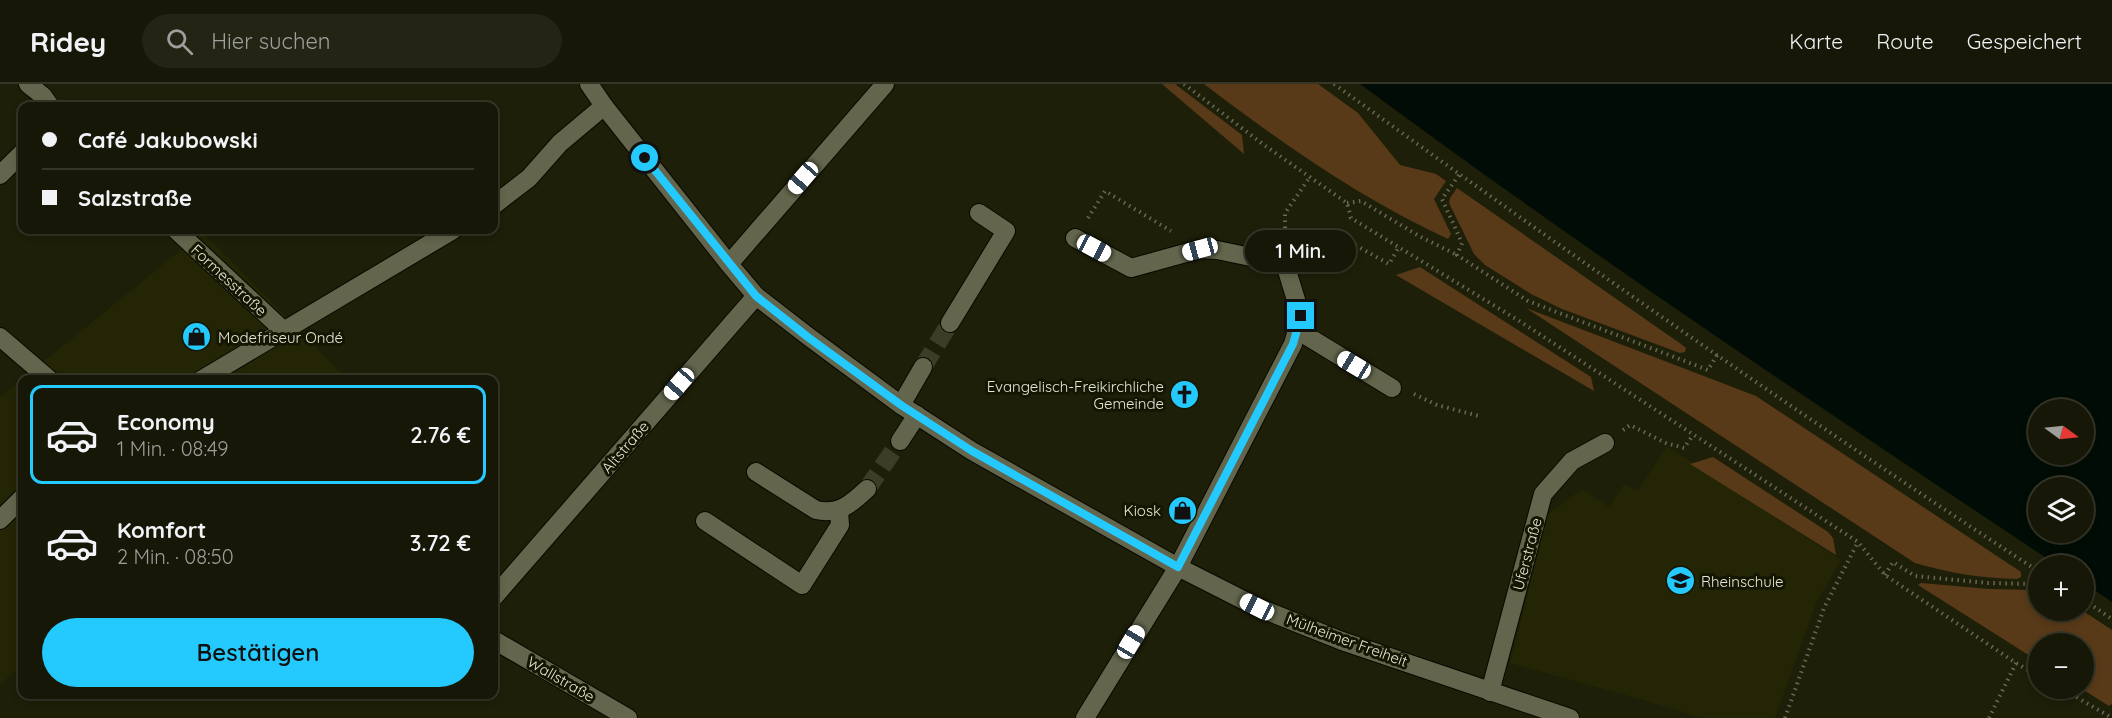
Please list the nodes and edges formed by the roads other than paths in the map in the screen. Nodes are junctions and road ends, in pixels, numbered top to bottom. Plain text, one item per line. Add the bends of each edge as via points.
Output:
1 (28, 84) edge
2 (878, 87) edge
3 (598, 92) edge
4 (49, 96) edge
5 (18, 157) edge
6 (0, 175) edge
7 (498, 202) edge
8 (979, 213) dead end
9 (180, 234) edge
10 (446, 234) edge
11 (1075, 238) road end
12 (729, 264) junction
13 (756, 296) junction
14 (950, 323) tunnel mouth
15 (283, 330) junction
16 (1297, 330) junction
17 (0, 337) edge
18 (923, 367) tunnel mouth
19 (44, 375) edge
20 (209, 375) edge
21 (1399, 389) road end
22 (901, 405) junction
23 (917, 415) junction
24 (900, 441) tunnel mouth
25 (1605, 443) dead end
26 (756, 472) dead end
27 (867, 489) tunnel mouth
28 (18, 502) edge
29 (839, 511) junction
30 (0, 520) edge
31 (705, 521) dead end
32 (1178, 567) junction
33 (498, 592) edge
34 (498, 642) edge
35 (1490, 692) junction
36 (628, 718) edge
37 (1085, 718) edge
38 (1570, 718) edge

1 - 4 street
2 - 12 street
3 - 7 street via 529,178
3 - 12 street, Mülheimer Freiheit
5 - 6 street
8 - 14 street via 1006,231
9 - 15 street, Formesstraße
10 - 15 street
11 - 16 street via 1131,268 1200,249 1285,264 1301,316
12 - 13 street, Mülheimer Freiheit
13 - 22 street, Mülheimer Freiheit
13 - 33 street, Altstraße
15 - 20 street
16 - 21 street
16 - 32 street
17 - 19 street
18 - 22 street
22 - 23 street, Mülheimer Freiheit
23 - 24 street
23 - 32 street, Mülheimer Freiheit via 972,451
25 - 35 street, Uferstraße via 1572,461 1543,494
26 - 29 street via 816,510
27 - 29 street
28 - 30 street
29 - 31 street via 840,525 802,585
32 - 35 street, Mülheimer Freiheit via 1257,607
32 - 37 street
34 - 36 street, Wallstraße
35 - 38 street, Mülheimer Freiheit

